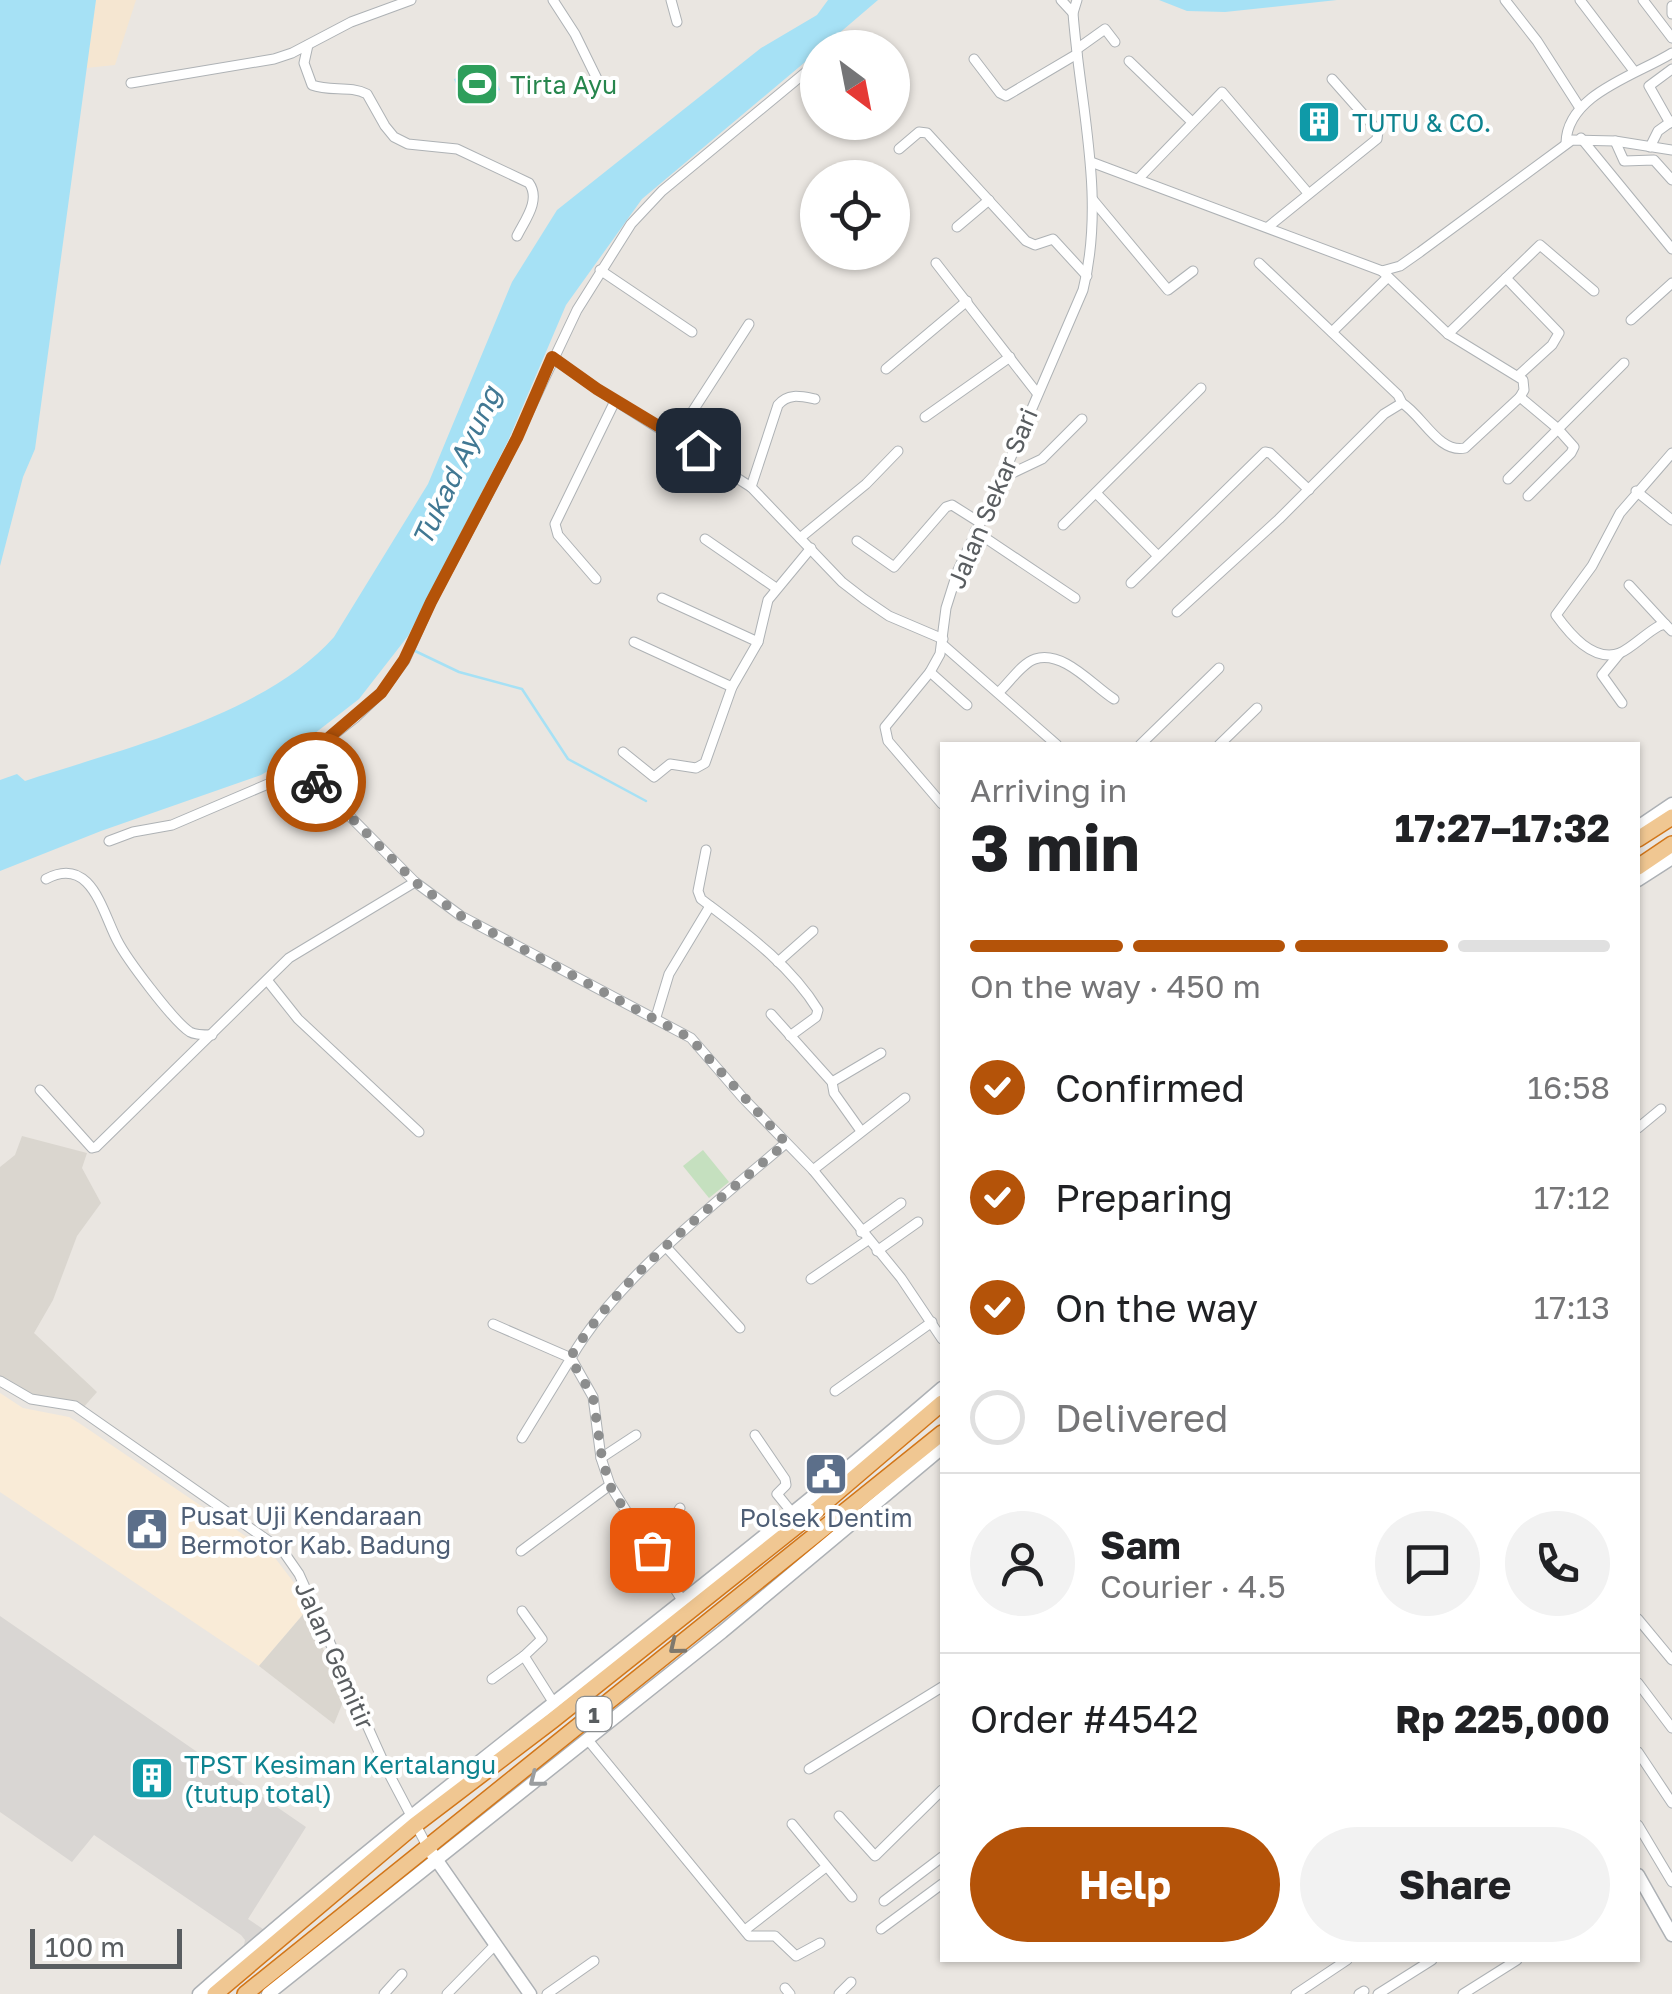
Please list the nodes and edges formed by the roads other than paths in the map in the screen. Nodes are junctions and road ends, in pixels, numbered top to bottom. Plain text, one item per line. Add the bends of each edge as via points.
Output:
1 (411, 0) edge
2 (552, 0) edge
3 (671, 0) edge
4 (1060, 0) edge
5 (1077, 0) edge
6 (1505, 0) edge
7 (1580, 0) edge
8 (1643, 0) edge
9 (1672, 6) edge
10 (1073, 14) junction
11 (1672, 14) edge
12 (677, 22) dead end
13 (1672, 38) edge
14 (1115, 42) dead end
15 (308, 45) junction
16 (1077, 52) junction
17 (1672, 53) edge
18 (974, 59) dead end
19 (1129, 61) dead end
20 (1672, 69) edge
21 (1634, 72) junction
22 (800, 77) edge
23 (1332, 79) dead end
24 (131, 83) dead end
25 (601, 87) dead end
26 (1580, 108) junction
27 (1192, 122) junction
28 (1671, 122) edge
29 (1581, 138) junction
30 (1614, 141) junction
31 (1566, 142) junction
32 (1650, 147) junction
33 (899, 149) dead end
34 (1672, 150) edge
35 (1091, 162) junction
36 (1139, 178) junction
37 (1672, 180) edge
38 (1308, 194) junction
39 (989, 200) junction
40 (1093, 200) junction
41 (957, 227) dead end
42 (1268, 227) junction
43 (517, 236) dead end
44 (1672, 249) edge
45 (936, 263) dead end
46 (1259, 263) dead end
47 (600, 270) junction
48 (1193, 271) dead end
49 (1384, 274) junction
50 (1086, 276) junction
51 (1506, 278) junction
52 (1672, 283) edge
53 (1594, 291) dead end
54 (966, 301) junction
55 (1631, 320) dead end
56 (749, 324) dead end
57 (692, 332) dead end
58 (1332, 332) junction
59 (1448, 334) junction
60 (552, 357) junction
61 (1010, 357) junction
62 (1624, 363) dead end
63 (886, 368) dead end
64 (1519, 375) junction
65 (1202, 388) dead end
66 (1037, 393) junction
67 (1520, 397) junction
68 (815, 398) dead end
69 (616, 401) junction
70 (1402, 403) junction
71 (925, 417) dead end
72 (1082, 419) dead end
73 (1557, 428) junction
74 (676, 436) junction
75 (898, 451) dead end
76 (1672, 453) edge
77 (1002, 478) junction
78 (1508, 479) dead end
79 (750, 486) junction
80 (1309, 490) junction
81 (1636, 491) junction
82 (1096, 493) junction
83 (1528, 496) dead end
84 (1672, 520) edge
85 (1063, 525) dead end
86 (978, 526) junction
87 (800, 538) junction
88 (705, 539) dead end
89 (857, 541) dead end
90 (811, 548) junction
91 (1158, 556) junction
92 (596, 579) dead end
93 (1132, 584) dead end
94 (1628, 585) dead end
95 (776, 588) junction
96 (662, 598) dead end
97 (1074, 598) dead end
98 (1177, 612) dead end
99 (1668, 627) edge
100 (634, 642) dead end
101 (758, 642) junction
102 (942, 642) junction
103 (1620, 653) junction
104 (1219, 668) dead end
105 (930, 672) junction
106 (732, 687) junction
107 (999, 692) junction
108 (1114, 699) dead end
109 (1622, 702) dead end
110 (967, 706) dead end
111 (1257, 708) dead end
112 (1054, 742) edge
113 (1143, 742) edge
114 (1222, 742) edge
115 (623, 752) dead end
116 (298, 764) junction
117 (940, 802) edge
118 (1672, 804) edge
119 (1672, 817) edge
120 (1640, 825) edge
121 (1640, 838) edge
122 (109, 841) dead end
123 (1672, 844) edge
124 (706, 850) dead end
125 (1672, 858) edge
126 (1640, 865) edge
127 (1640, 879) edge
128 (46, 880) dead end
129 (415, 882) junction
130 (710, 906) junction
131 (813, 931) dead end
132 (778, 962) junction
133 (267, 980) junction
134 (771, 1014) dead end
135 (656, 1017) junction
136 (212, 1036) junction
137 (790, 1036) junction
138 (880, 1053) dead end
139 (832, 1082) junction
140 (40, 1090) dead end
141 (905, 1098) dead end
142 (1661, 1109) dead end
143 (1640, 1126) edge
144 (861, 1131) junction
145 (419, 1132) dead end
146 (786, 1143) junction
147 (813, 1170) junction
148 (901, 1203) dead end
149 (918, 1222) dead end
150 (864, 1236) junction
151 (667, 1248) junction
152 (877, 1251) junction
153 (812, 1279) dead end
154 (932, 1322) junction
155 (493, 1324) dead end
156 (740, 1328) dead end
157 (940, 1336) edge
158 (570, 1358) junction
159 (0, 1381) edge
160 (940, 1390) edge
161 (835, 1391) dead end
162 (940, 1404) edge
163 (940, 1434) edge
164 (636, 1435) dead end
165 (754, 1435) dead end
166 (522, 1438) dead end
167 (940, 1450) edge
168 (602, 1458) junction
169 (874, 1460) junction
170 (891, 1475) junction
171 (610, 1486) junction
172 (680, 1508) dead end
173 (794, 1514) junction
174 (521, 1550) dead end
175 (650, 1552) junction
176 (686, 1605) junction
177 (522, 1611) dead end
178 (711, 1618) junction
179 (1640, 1621) edge
180 (722, 1632) junction
181 (524, 1656) junction
182 (1672, 1660) edge
183 (492, 1679) dead end
184 (1640, 1686) edge
185 (940, 1687) edge
186 (554, 1705) junction
187 (1672, 1728) edge
188 (588, 1740) junction
189 (1640, 1755) edge
190 (809, 1770) dead end
191 (940, 1792) edge
192 (1672, 1803) edge
193 (839, 1816) dead end
194 (413, 1821) junction
195 (792, 1824) dead end
196 (1640, 1829) edge
197 (432, 1852) junction
198 (940, 1858) edge
199 (826, 1868) junction
200 (1640, 1879) edge
201 (1672, 1882) edge
202 (940, 1885) edge
203 (852, 1896) dead end
204 (884, 1900) dead end
205 (881, 1929) dead end
206 (745, 1930) junction
207 (1672, 1936) edge
208 (820, 1943) dead end
209 (496, 1944) junction
210 (594, 1961) dead end
211 (1344, 1962) edge
212 (1429, 1962) edge
213 (1514, 1962) edge
214 (402, 1974) dead end
215 (852, 1982) dead end
216 (199, 1994) edge
217 (216, 1994) edge
218 (245, 1994) edge
219 (268, 1994) edge
220 (384, 1994) edge
221 (447, 1994) edge
222 (530, 1994) edge
223 (547, 1994) edge
224 (839, 1994) edge
225 (1296, 1994) edge
226 (1378, 1994) edge
227 (1463, 1994) edge

1 - 15 street
2 - 25 street
3 - 12 street
4 - 10 street
5 - 10 street
6 - 26 street
7 - 21 street
8 - 13 street
9 - 11 street
10 - 16 street, Jalan Sekar Sari
14 - 16 street via 1105,29
15 - 24 street via 274,59
15 - 43 street via 304,63 312,85 367,94 394,137 419,147 457,149 529,183 534,201
16 - 18 street via 1006,96
16 - 35 street, Jalan Sekar Sari
17 - 21 street
19 - 27 street
20 - 28 street via 1648,86
21 - 26 street
22 - 47 street via 644,206
23 - 38 street via 1378,135
26 - 31 street via 1568,124
27 - 36 street
27 - 38 street via 1222,92
28 - 32 street
29 - 30 street
29 - 31 street
29 - 44 street
30 - 32 street
30 - 37 street via 1624,161 1654,160
31 - 49 street
32 - 34 street
33 - 39 street via 927,132
35 - 36 street
35 - 40 street, Jalan Sekar Sari
36 - 42 street
38 - 42 street
39 - 41 street
39 - 50 street via 1026,242 1052,239
40 - 48 street via 1168,290
40 - 50 street, Jalan Sekar Sari
42 - 49 street
45 - 54 street
46 - 58 street
47 - 57 street
47 - 60 street
49 - 58 street
49 - 59 street
50 - 66 street, Jalan Sekar Sari
51 - 53 street via 1540,245
51 - 59 street
51 - 64 street via 1559,333
52 - 55 street
54 - 61 street
54 - 63 street
56 - 74 street
58 - 70 street
59 - 64 street
60 - 69 street
60 - 116 street via 404,660 381,693
61 - 66 street
61 - 71 street
62 - 73 street
64 - 67 street via 1525,385
65 - 82 street
66 - 77 street, Jalan Sekar Sari
67 - 70 street via 1458,450
67 - 73 street
68 - 79 street via 797,396 778,405
69 - 74 street
69 - 92 street via 555,524
70 - 80 street
72 - 77 street via 1042,460
73 - 78 street
73 - 83 street via 1572,443 1571,454
74 - 79 street
75 - 87 street
76 - 81 street
77 - 86 street, Jalan Sekar Sari
79 - 87 street
80 - 91 street via 1265,452
80 - 98 street
81 - 84 street
81 - 103 street via 1556,615 1590,650
82 - 85 street
82 - 91 street
86 - 89 street via 946,507 894,567
86 - 97 street
86 - 102 street, Jalan Sekar Sari via 951,590
87 - 90 street
88 - 95 street
90 - 95 street
90 - 102 street via 842,582 889,616
91 - 93 street
94 - 99 street
95 - 101 street
96 - 101 street
99 - 103 street
100 - 106 street
101 - 106 street
102 - 105 street, Jalan Sekar Sari
102 - 107 street
103 - 109 street via 1602,675
104 - 113 street
105 - 110 street
105 - 117 street, Jalan Sekar Sari via 884,734
106 - 115 street via 702,766 670,764 654,777
107 - 108 street via 1025,666 1046,659 1066,664
107 - 112 street
111 - 114 street
116 - 122 street via 275,781 172,825
116 - 129 street
118 - 120 street
119 - 121 highway
123 - 126 highway
124 - 130 street via 699,896
125 - 127 street
128 - 136 street via 72,873 94,890 117,940 171,1012 191,1034
129 - 133 street via 289,958
129 - 135 street via 461,916
130 - 132 street
130 - 135 street via 669,974
131 - 132 street
132 - 137 street via 818,1010
133 - 136 street
133 - 145 street via 298,1019
134 - 137 street
135 - 146 street via 700,1046
136 - 140 street via 94,1148
137 - 139 street
138 - 139 street
139 - 144 street
141 - 144 street
142 - 143 street
144 - 147 street
146 - 147 street
146 - 151 street
147 - 150 street
148 - 150 street
149 - 152 street
150 - 152 street
150 - 153 street
151 - 156 street
151 - 158 street via 594,1322
152 - 154 street
154 - 157 street
154 - 161 street
155 - 158 street
158 - 166 street
158 - 168 street via 593,1397
159 - 194 street, Jalan Gemitir via 30,1399 75,1406 283,1550
160 - 173 street
162 - 169 highway, 1
163 - 170 highway, 1
164 - 168 street
165 - 173 street via 785,1479 777,1493
167 - 180 street
168 - 171 street
169 - 170 highway
169 - 176 highway, 1
170 - 178 highway, 1
171 - 174 street
171 - 175 street
172 - 175 street via 671,1523 675,1534
173 - 176 street
175 - 176 street
176 - 186 street
176 - 194 highway, 1 via 553,1720
177 - 181 street via 542,1637
178 - 180 highway
178 -> 197 highway, 1
179 - 182 street
180 - 188 street
181 - 183 street
181 - 186 street
184 - 187 street
185 - 190 street
186 - 194 street
188 -> 197 street
188 - 206 street
189 - 192 street
191 - 193 street via 875,1856
194 - 197 street, Jalan Gemitir
194 - 216 street
194 - 217 highway, 1
195 - 199 street
196 - 201 street
197 - 209 street, Jalan Gemitir
197 - 218 highway, 1
197 - 219 street
198 - 204 street
199 - 203 street
199 - 206 street
200 - 207 street
202 - 205 street
206 - 208 street via 749,1936 775,1936 796,1956
209 - 221 street
209 - 222 street, Jalan Gemitir
210 - 223 street
211 - 225 street
212 - 226 street
213 - 227 street
214 - 220 street
215 - 224 street

